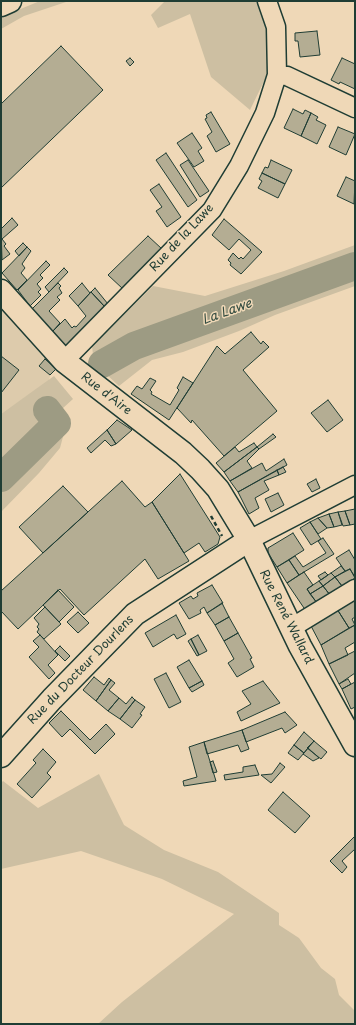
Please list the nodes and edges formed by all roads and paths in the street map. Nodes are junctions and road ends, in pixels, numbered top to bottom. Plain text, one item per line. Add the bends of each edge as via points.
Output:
1 (10, 1) edge
2 (267, 1) edge
3 (1, 5) edge
4 (277, 74) junction
5 (355, 108) edge
6 (1, 291) edge
7 (64, 361) junction
8 (355, 485) edge
9 (218, 489) joint
10 (248, 540) junction
11 (355, 589) edge
12 (291, 628) junction
13 (355, 745) edge
14 (1, 756) edge

1 - 3 main road
2 - 4 street, Rue de la Lawe via 276,26
4 - 5 street via 287,76
4 - 7 street, Rue de la Lawe via 265,114 247,151 212,210
6 - 7 main road, Rue d'Aire
7 - 9 main road, Rue d'Aire via 183,453
8 - 10 street
9 - 10 main road, Rue René Wallard
10 - 12 main road, Rue René Wallard
10 - 14 main road, Rue du Docteur Dourlens via 135,614 52,699
11 - 12 street
12 - 13 main road, Rue René Wallard

